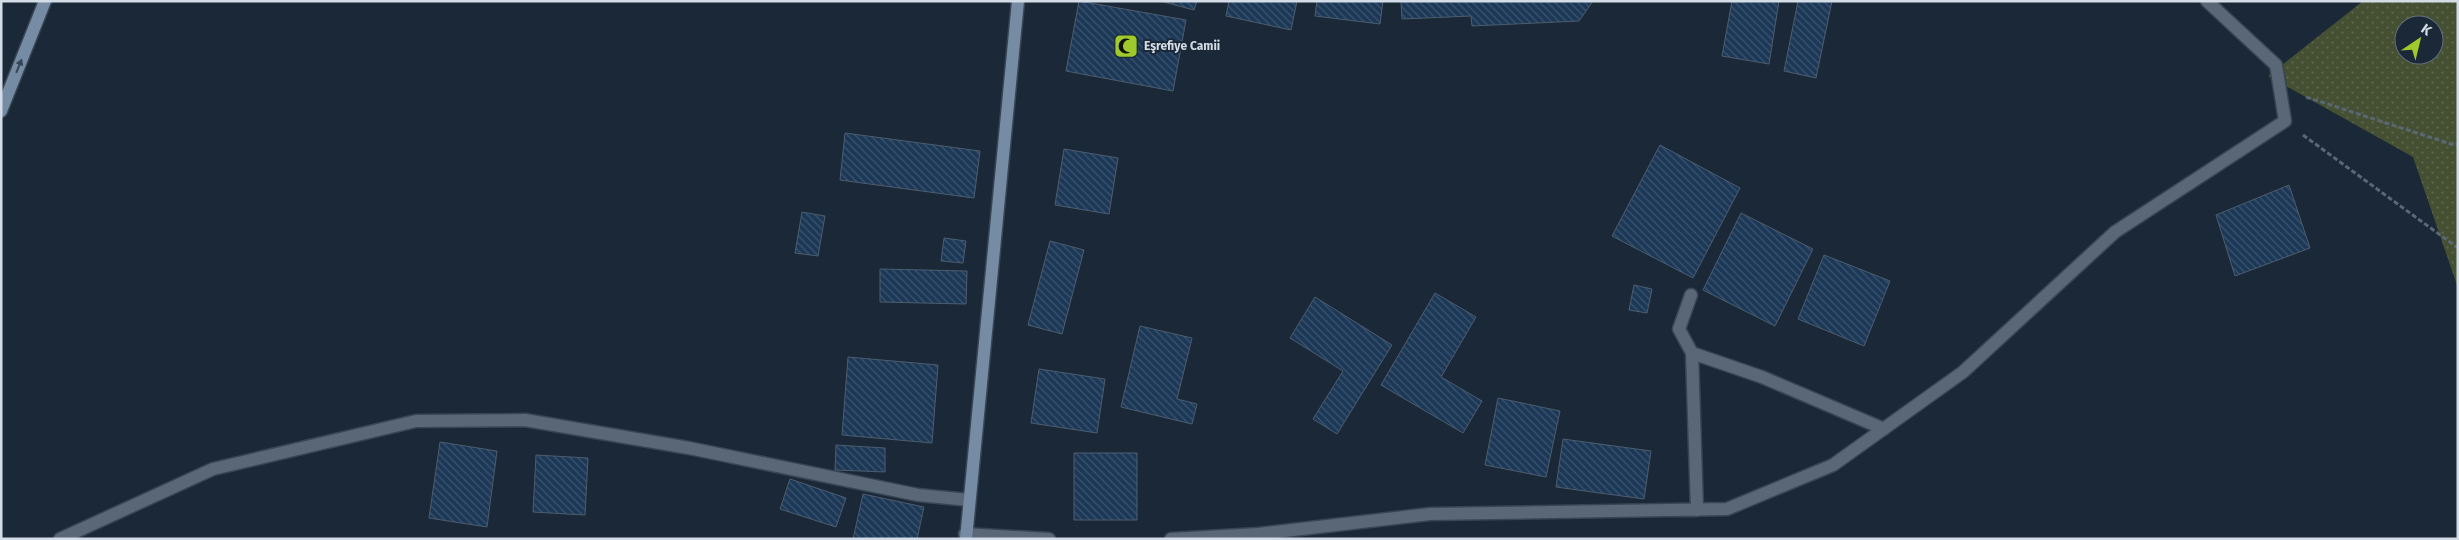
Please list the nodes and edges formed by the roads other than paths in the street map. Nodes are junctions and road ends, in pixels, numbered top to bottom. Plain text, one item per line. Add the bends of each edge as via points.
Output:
1 (45, 1) edge
2 (1018, 1) edge
3 (2207, 1) edge
4 (1, 112) edge
5 (1691, 295) dead end
6 (1692, 353) junction
7 (1884, 429) junction
8 (969, 500) junction
9 (1697, 510) junction
10 (966, 537) edge
11 (60, 539) edge
12 (1049, 539) edge
13 (1171, 539) edge

4 -> 1 street
2 - 8 street
3 - 7 street via 2276,65 2285,121 2115,232 1963,372
5 - 6 street via 1679,328
6 - 7 street via 1762,377
6 - 9 street
7 - 9 street via 1833,465 1727,509
8 - 10 street
8 - 11 street via 918,495 689,448 525,420 416,421 213,469
9 - 13 street via 1430,514 1258,534
10 - 12 street

